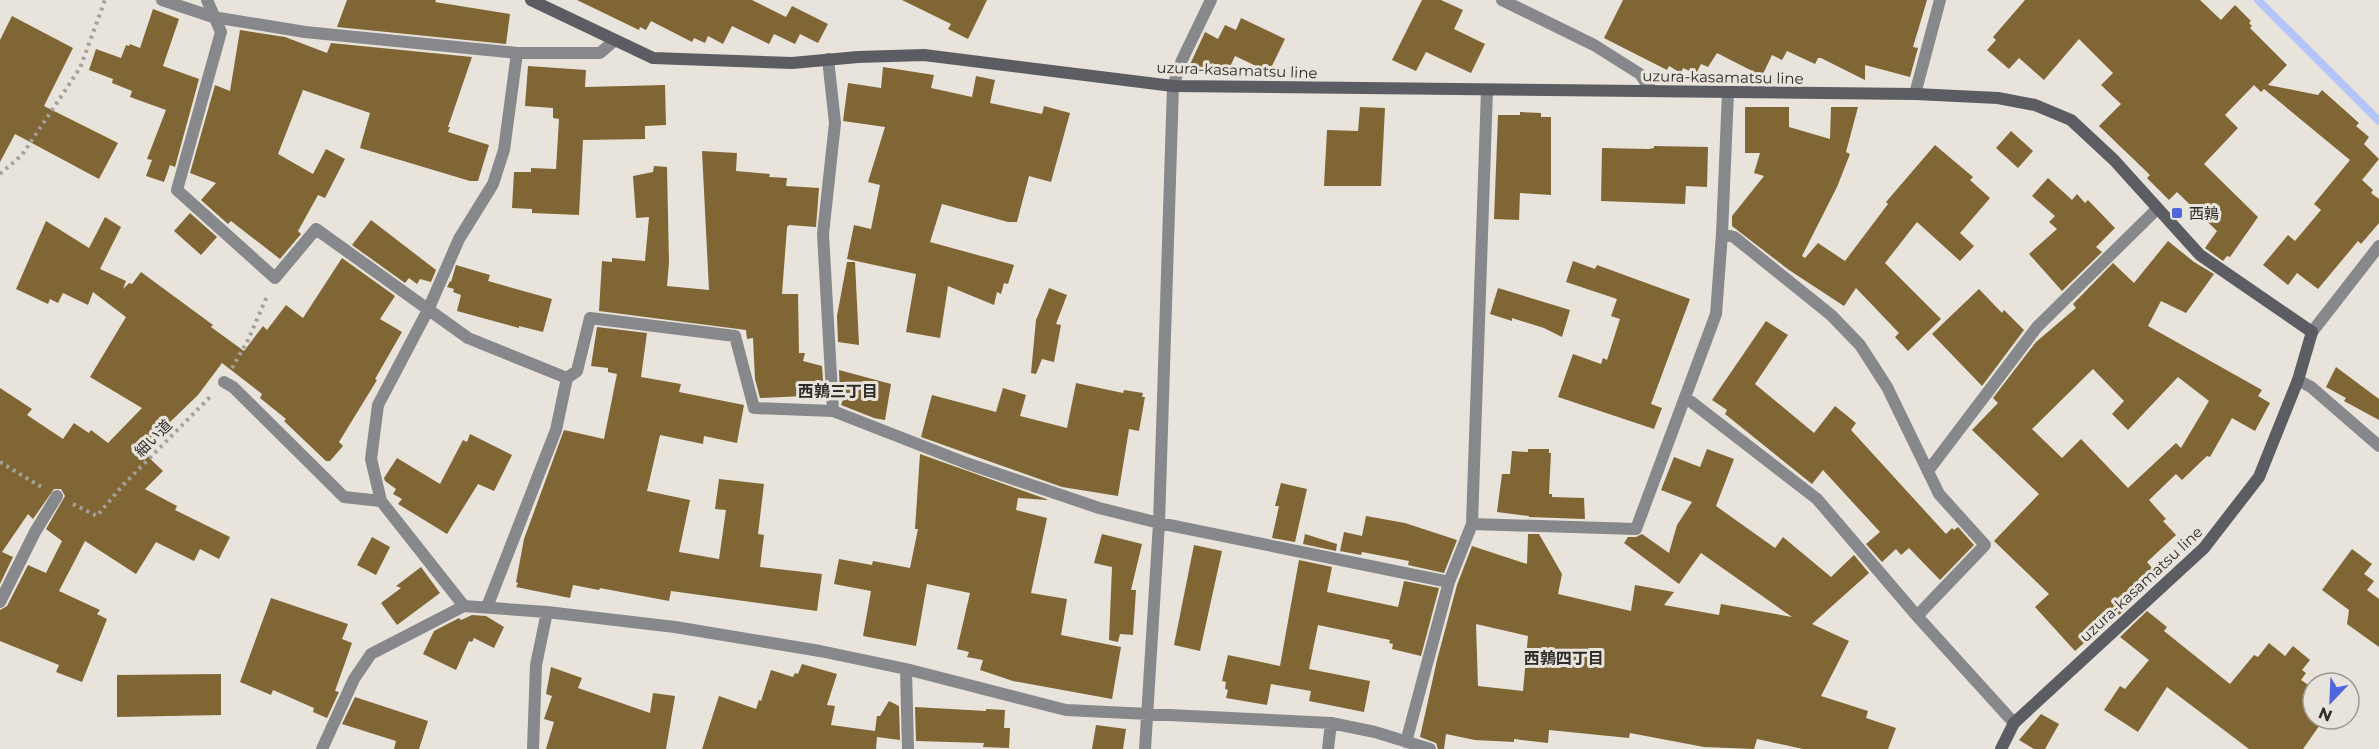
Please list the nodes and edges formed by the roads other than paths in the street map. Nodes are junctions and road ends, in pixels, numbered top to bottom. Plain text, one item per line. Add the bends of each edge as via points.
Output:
1 (162, 0) edge
2 (207, 0) edge
3 (531, 0) edge
4 (1211, 0) edge
5 (1503, 0) edge
6 (1940, 0) edge
7 (213, 16) junction
8 (614, 41) junction
9 (517, 53) junction
10 (828, 59) junction
11 (1173, 86) junction
12 (1487, 90) junction
13 (1652, 91) junction
14 (1728, 92) junction
15 (1915, 94) junction
16 (2157, 209) junction
17 (1722, 234) junction
18 (2379, 246) edge
19 (428, 310) junction
20 (2312, 332) junction
21 (567, 378) junction
22 (2298, 380) junction
23 (224, 382) road end
24 (1685, 397) junction
25 (833, 411) junction
26 (2379, 446) edge
27 (1928, 471) junction
28 (57, 496) road end
29 (381, 501) junction
30 (1159, 523) junction
31 (1472, 524) junction
32 (1449, 582) junction
33 (0, 602) edge
34 (464, 606) junction
35 (487, 607) junction
36 (547, 612) junction
37 (1917, 616) junction
38 (906, 669) junction
39 (1147, 715) junction
40 (1331, 723) junction
41 (2014, 723) junction
42 (1406, 742) junction
43 (322, 749) edge
44 (533, 749) edge
45 (908, 749) edge
46 (1145, 749) edge
47 (1328, 749) edge
48 (1430, 749) edge
49 (2001, 749) edge

1 - 7 street
2 - 7 street
3 - 8 main road, uzura-kasamatsu line
4 - 11 street
5 - 13 street via 1594,45 1640,74
6 - 15 street
7 - 9 street via 304,32
7 - 19 street via 221,32 177,190 275,278 316,229
8 - 9 street via 600,54
8 - 10 main road, uzura-kasamatsu line via 653,58 792,63
9 - 19 street via 504,150 495,176 459,240
10 - 11 main road, uzura-kasamatsu line via 924,55
10 - 25 street via 835,123 823,234
11 - 12 main road, uzura-kasamatsu line
11 - 30 street
12 - 13 main road, uzura-kasamatsu line
12 - 31 street
13 - 14 main road, uzura-kasamatsu line
14 - 15 main road, uzura-kasamatsu line
14 - 17 street
15 - 16 main road, uzura-kasamatsu line via 1998,98 2034,105 2071,120 2114,160
16 - 20 main road, uzura-kasamatsu line via 2200,255
16 - 27 street via 2037,327
17 - 24 street via 1716,314
17 - 27 street via 1734,237 1832,315 1860,345 1887,387
18 - 20 street
19 - 21 street via 468,338
19 - 29 street via 378,405 371,459
20 - 22 main road, uzura-kasamatsu line
21 - 25 street via 578,371 590,318 735,336 754,408
21 - 35 street via 556,430
22 - 26 street via 2312,387
22 - 41 main road, uzura-kasamatsu line via 2259,477 2204,548
23 - 29 street via 344,497
24 - 31 street via 1636,529
24 - 37 street via 1817,499
25 - 30 street via 966,463 1099,508
27 - 37 street via 1939,494 1985,545
28 - 33 street
29 - 34 street
30 - 32 street
30 - 39 street
31 - 32 street
32 - 42 street
34 - 35 street
34 - 43 street via 371,654 354,679
35 - 36 street
36 - 38 street via 675,627
36 - 44 street via 536,665
37 - 41 street
38 - 39 street via 1066,710
38 - 45 street
39 - 40 street
39 - 46 street
40 - 42 street
40 - 47 street
41 - 49 main road, uzura-kasamatsu line
42 - 48 street

